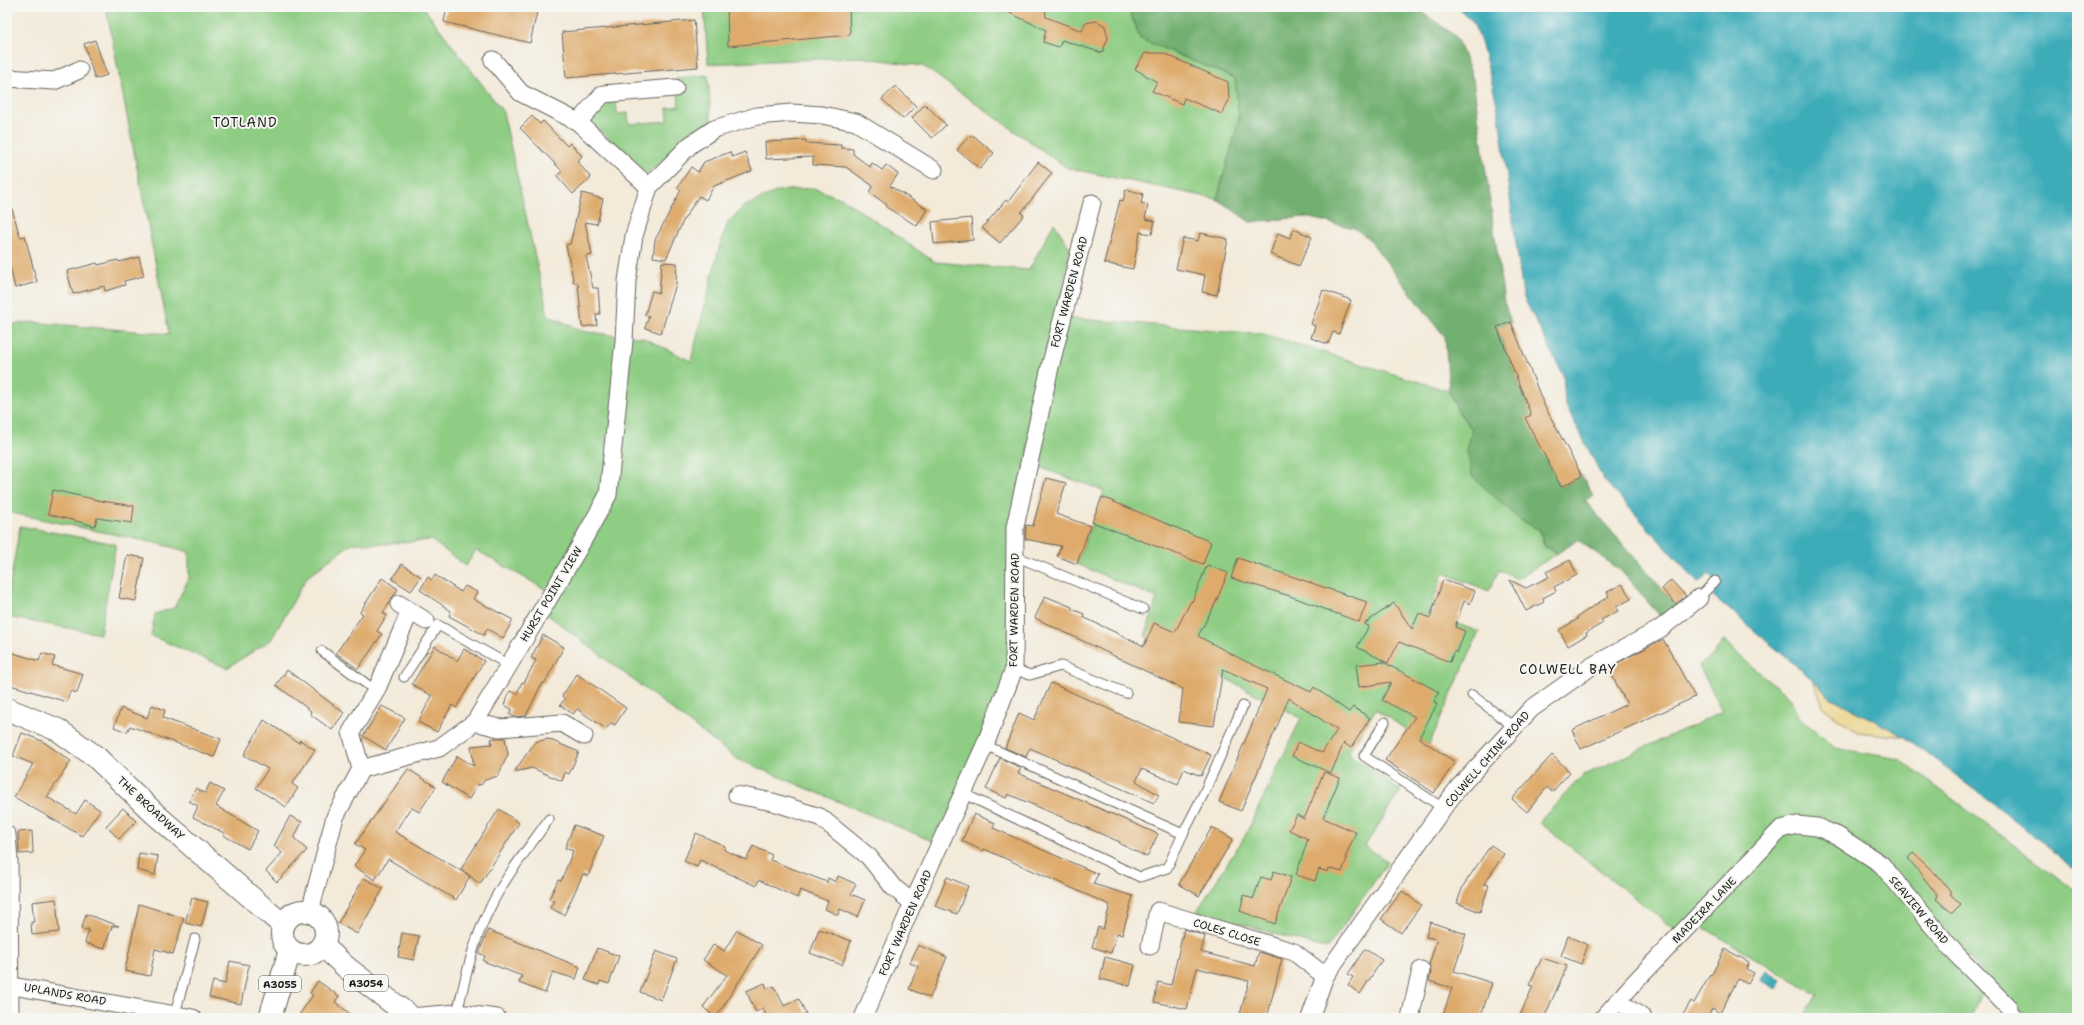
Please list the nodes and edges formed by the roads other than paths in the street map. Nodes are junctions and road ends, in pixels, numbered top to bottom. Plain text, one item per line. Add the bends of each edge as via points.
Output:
1 (493, 60) dead end
2 (79, 70) dead end
3 (7, 78) edge
4 (675, 88) dead end
5 (578, 122) junction
6 (934, 170) dead end
7 (649, 187) junction
8 (1092, 203) dead end
9 (1015, 556) junction
10 (1715, 581) dead end
11 (1699, 598) joint
12 (1143, 609) dead end
13 (426, 621) dead end
14 (322, 651) dead end
15 (509, 665) junction
16 (1014, 669) junction
17 (404, 677) dead end
18 (376, 691) junction
19 (1126, 693) dead end
20 (1472, 695) dead end
21 (1243, 706) dead end
22 (7, 710) edge
23 (475, 722) junction
24 (1385, 722) dead end
25 (1514, 728) junction
26 (584, 736) dead end
27 (985, 745) junction
28 (361, 769) junction
29 (964, 794) junction
30 (737, 795) dead end
31 (1443, 808) junction
32 (549, 819) dead end
33 (1817, 827) joint
34 (1183, 834) junction
35 (7, 836) edge
36 (913, 903) junction
37 (310, 911) junction
38 (283, 925) junction
39 (195, 940) dead end
40 (322, 946) junction
41 (1150, 946) dead end
42 (290, 950) junction
43 (1421, 970) dead end
44 (1325, 976) junction
45 (8, 985) edge
46 (1618, 1001) junction
47 (457, 1012) junction
48 (2016, 1013) edge
49 (175, 1014) junction
50 (411, 1017) edge
51 (10, 1018) edge
52 (193, 1018) edge
53 (270, 1018) edge
54 (498, 1018) edge
55 (863, 1018) edge
56 (1310, 1018) edge
57 (1410, 1018) edge
58 (1603, 1018) edge
59 (1643, 1018) edge

1 - 5 street via 521,93
2 - 3 street via 54,81
4 - 5 street via 603,94
5 - 7 street
6 - 7 street, HURST POINT VIEW via 856,122 822,115 791,113 757,116 714,129 690,145
7 - 15 street, HURST POINT VIEW via 634,236 627,281 624,341 608,494
8 - 9 street, FORT WARDEN ROAD via 1050,367 1026,477 1015,528
9 - 12 lane
9 - 16 street, FORT WARDEN ROAD
10 - 11 lane
11 - 25 street, COLWELL CHINE ROAD via 1660,629 1592,666 1531,709
13 - 18 street via 405,608
14 - 18 lane
15 - 17 lane via 438,625
15 - 23 street, HURST POINT VIEW
16 - 19 lane via 1030,675 1061,666
16 - 27 street, FORT WARDEN ROAD
18 - 28 street via 351,732
20 - 25 lane
21 - 34 lane
22 - 38 main road, THE BROADWAY via 58,730 96,757 155,814
23 - 26 street via 499,728 562,723
23 - 28 street, HURST POINT VIEW via 439,748
24 - 31 lane via 1364,756
25 - 31 street, COLWELL CHINE ROAD
27 - 29 street, FORT WARDEN ROAD
27 - 34 lane
28 - 37 street via 335,817
29 - 34 lane via 1140,877 1167,868
29 - 36 street, FORT WARDEN ROAD
30 - 36 street via 773,802 820,817 869,857 893,887
31 - 44 street, COLWELL CHINE ROAD
32 - 47 lane via 510,873 490,908 472,951
33 - 46 street, MADEIRA LANE via 1798,825 1781,830
33 - 48 street, SEAVIEW ROAD via 1838,836 1881,864 1956,954
35 - 45 street via 10,861
36 - 55 street, FORT WARDEN ROAD
37 - 38 main road via 304,910 293,914
37 - 40 main road via 322,920 326,930
38 - 42 main road via 283,937
39 - 49 lane
40 - 42 main road via 307,955
40 - 50 main road, A3054
41 - 44 street, COLES CLOSE via 1158,911 1294,952
42 - 53 main road, A3055
43 - 57 street
44 - 56 street, COLWELL CHINE ROAD
45 - 49 street, UPLANDS ROAD
45 - 51 street
46 - 58 street, MADEIRA LANE
46 - 59 street
47 - 50 street
47 - 54 street
49 - 52 street, UPLANDS ROAD

